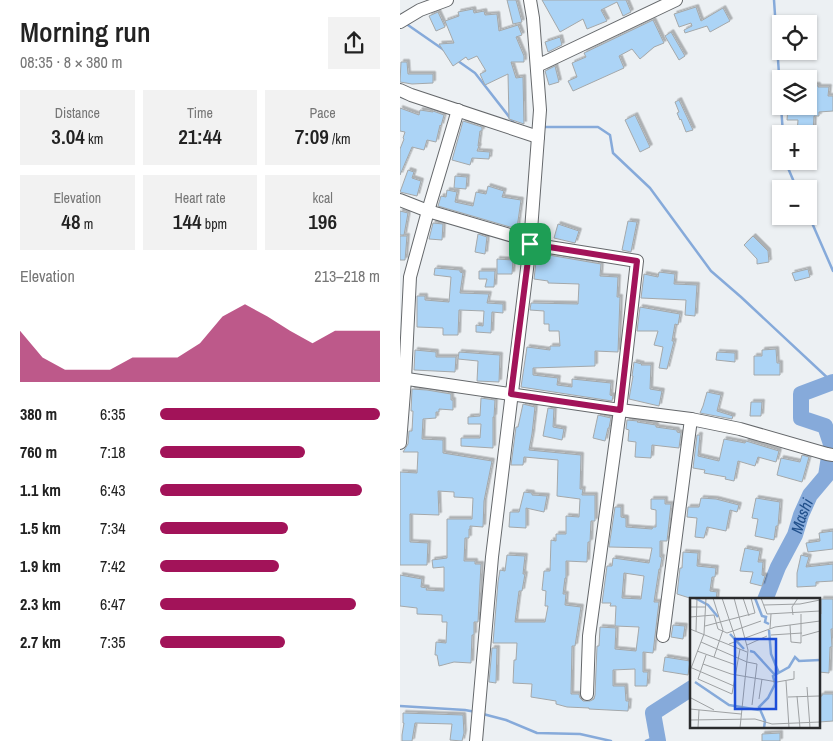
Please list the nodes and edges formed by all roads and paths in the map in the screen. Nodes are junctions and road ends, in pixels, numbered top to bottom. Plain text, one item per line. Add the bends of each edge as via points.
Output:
1 (447, 0) edge
2 (530, 0) edge
3 (676, 0) edge
4 (418, 5) edge
5 (400, 22) edge
6 (537, 66) junction
7 (400, 90) edge
8 (458, 110) junction
9 (538, 137) junction
10 (400, 200) edge
11 (428, 211) junction
12 (530, 242) junction
13 (405, 274) edge
14 (403, 378) edge
15 (511, 394) junction
16 (620, 410) junction
17 (691, 419) junction
18 (400, 443) edge
19 (830, 455) edge
20 (663, 636) dead end
21 (587, 694) dead end
22 (476, 741) edge

1 - 4 street
2 - 6 street
3 - 6 street
4 - 5 street
6 - 9 street
7 - 8 street
8 - 9 street
8 - 11 street
9 - 12 street
10 - 11 street
11 - 12 street
11 - 13 street
12 - 15 street
12 - 16 street via 637,261
13 - 14 street
14 - 15 street
14 - 18 street
15 - 16 street
15 - 22 street via 492,557
16 - 17 street
16 - 21 street via 589,636
17 - 19 street via 740,429
17 - 20 street

